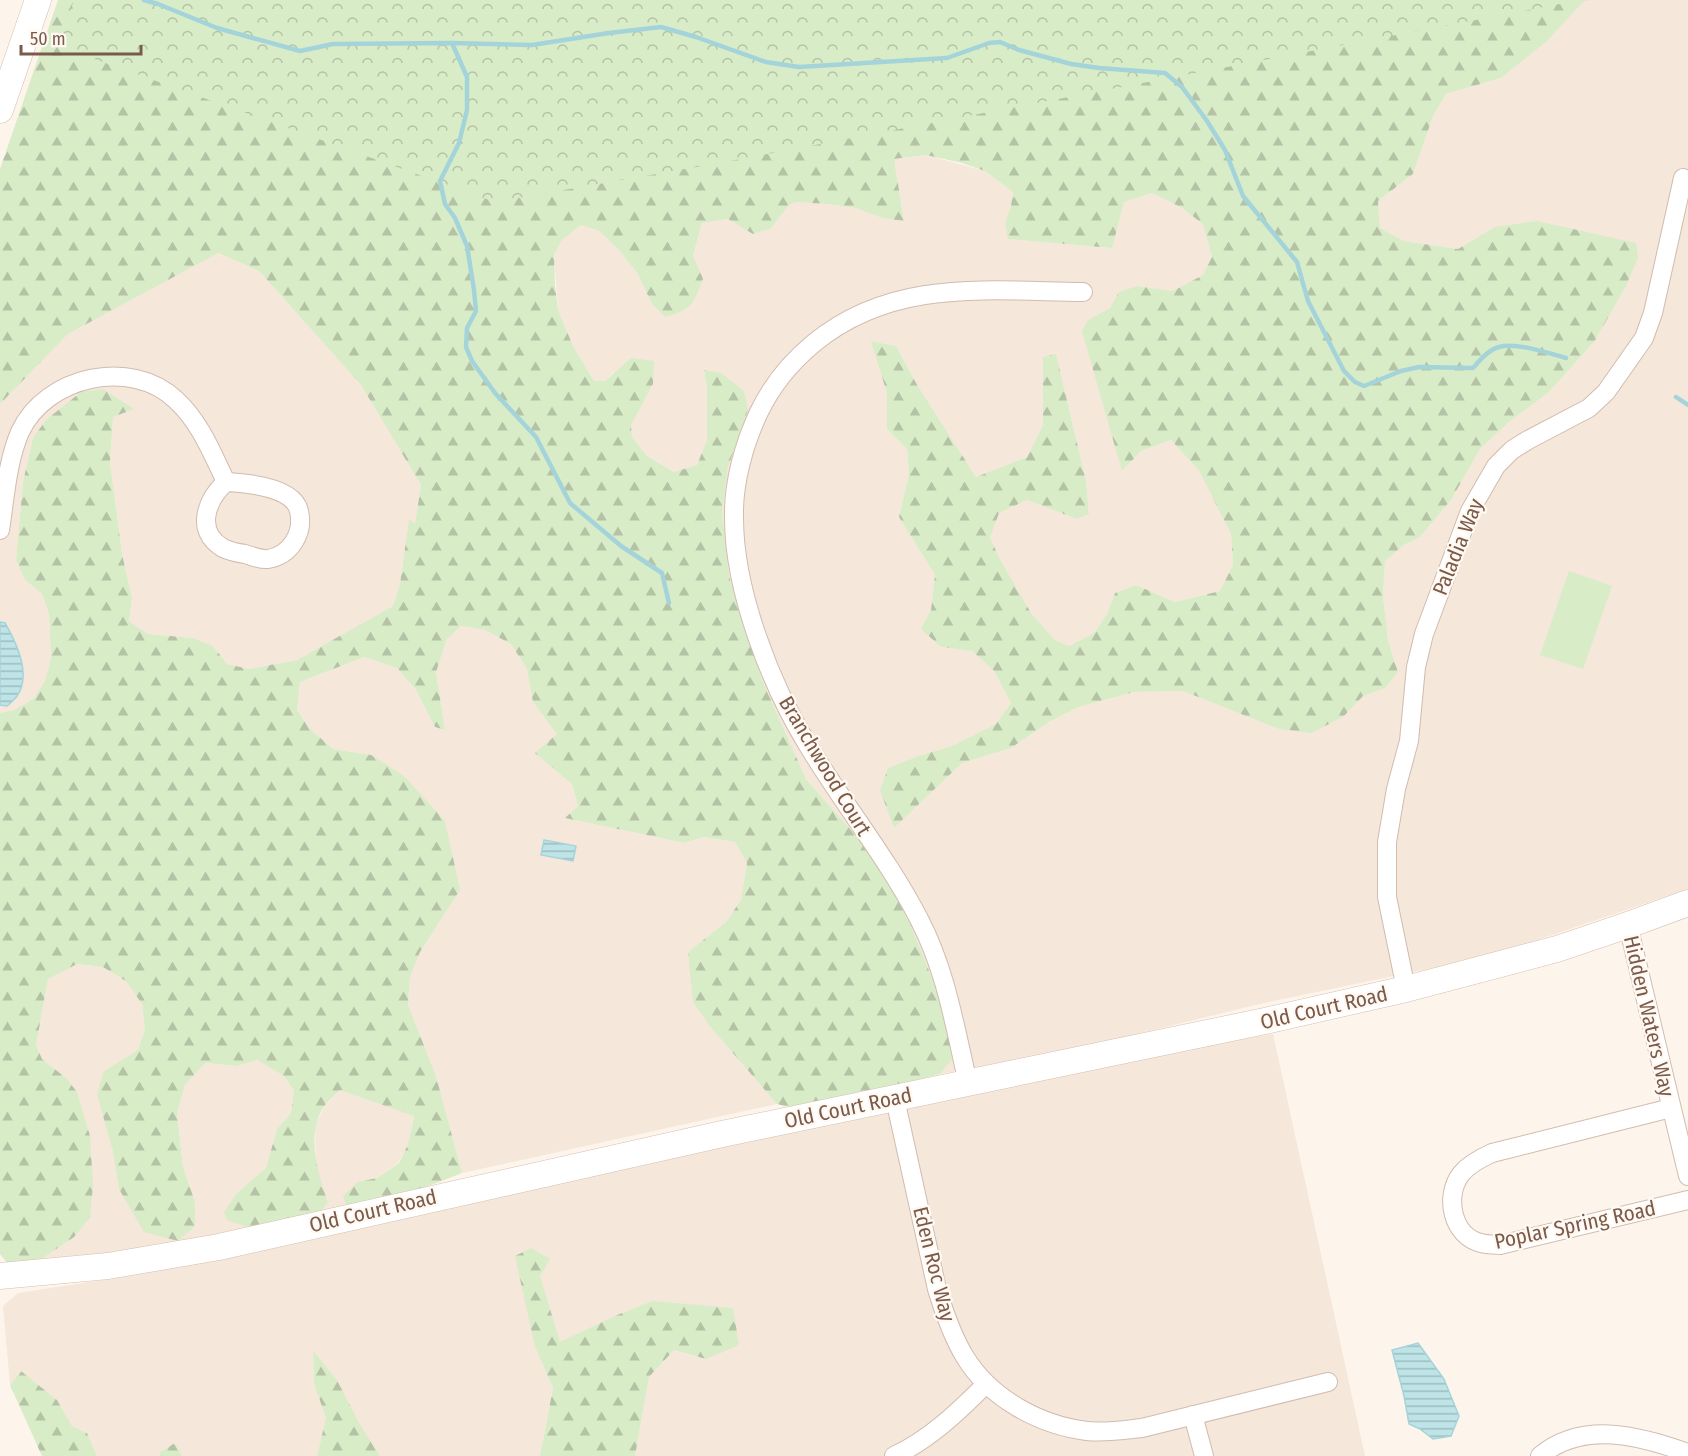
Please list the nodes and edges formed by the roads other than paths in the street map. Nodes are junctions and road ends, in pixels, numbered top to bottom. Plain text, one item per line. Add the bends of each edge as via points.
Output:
1 (39, 0) edge
2 (0, 110) edge
3 (1683, 178) dead end
4 (1083, 292) dead end
5 (226, 482) junction
6 (0, 530) edge
7 (1688, 903) edge
8 (1628, 926) junction
9 (1406, 989) junction
10 (968, 1083) junction
11 (895, 1099) junction
12 (1671, 1108) junction
13 (1688, 1176) edge
14 (1688, 1200) edge
15 (0, 1276) edge
16 (1328, 1382) dead end
17 (986, 1384) junction
18 (1193, 1414) junction
19 (1688, 1453) edge
20 (894, 1456) edge
21 (1204, 1456) edge
22 (1540, 1456) edge

1 - 2 main road
3 - 9 street, Paladia Way via 1644,338 1606,392 1589,408 1528,440 1496,466 1470,511 1424,634 1416,668 1409,741 1387,842 1387,897
4 - 10 street, Branchwood Court via 942,291 879,305 850,317 801,353 782,374 753,424 736,486 736,551 758,637 807,745 920,921 945,983
5 - 5 street via 216,491 206,515 207,527 222,547 266,559 293,546 300,523 299,509 291,498 245,483
5 - 6 street via 187,411 161,388 121,377 87,379 57,390 31,414 21,431 13,453
7 - 8 main road, Old Court Road
8 - 9 main road, Old Court Road
8 - 12 street, Hidden Waters Way
9 - 10 main road, Old Court Road
10 - 11 main road, Old Court Road
11 - 15 main road, Old Court Road via 219,1247 108,1266
11 - 17 street, Eden Roc Way via 944,1313 966,1359
12 - 13 street, Hidden Waters Way
12 - 14 street, Poplar Spring Road via 1492,1153 1462,1174 1455,1186 1454,1216 1460,1230 1479,1243 1500,1245
16 - 18 street, Eden Roc Way
17 - 18 street, Eden Roc Way via 1038,1418 1088,1431 1142,1428
17 - 20 street via 930,1436
18 - 21 street
19 - 22 street via 1646,1438 1618,1434 1576,1438 1557,1444

